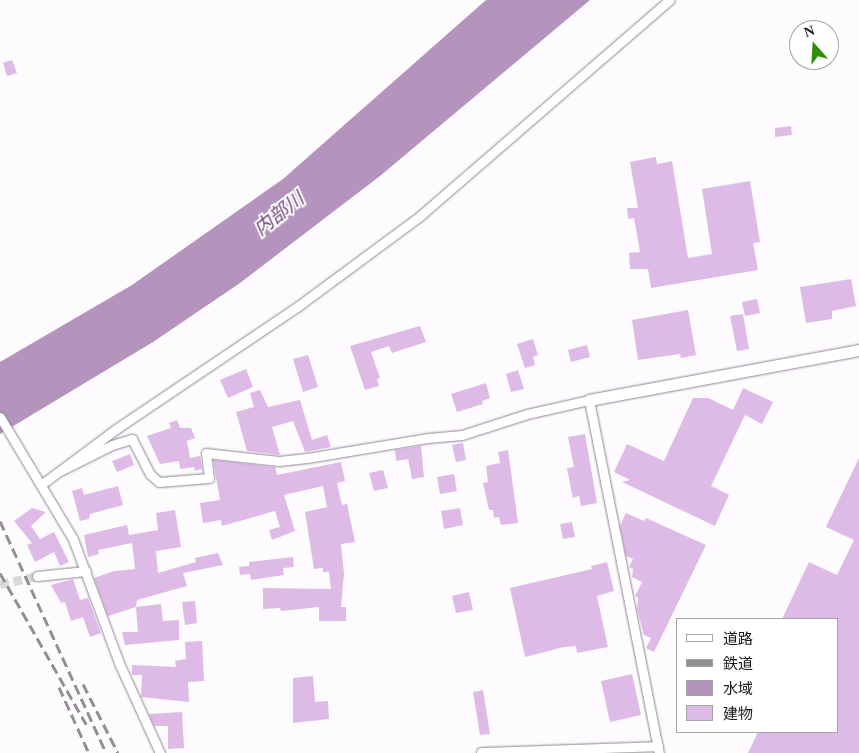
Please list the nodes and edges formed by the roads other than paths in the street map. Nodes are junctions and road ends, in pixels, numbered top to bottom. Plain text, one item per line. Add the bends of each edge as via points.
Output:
1 (669, 0) edge
2 (859, 350) edge
3 (589, 400) junction
4 (0, 417) edge
5 (60, 471) junction
6 (42, 484) junction
7 (86, 571) junction
8 (37, 576) tunnel mouth
9 (659, 750) edge
10 (481, 752) edge
11 (160, 753) edge

1 - 5 street via 420,216 297,308 116,429
2 - 3 street
3 - 5 street via 527,414 462,435 307,458 279,461 206,453 209,478 200,480 159,482 150,474 132,439 112,445
3 - 9 street
4 - 6 street
5 - 6 street
6 - 7 street via 73,539
7 - 8 street
7 - 11 street via 126,681
9 - 10 street

